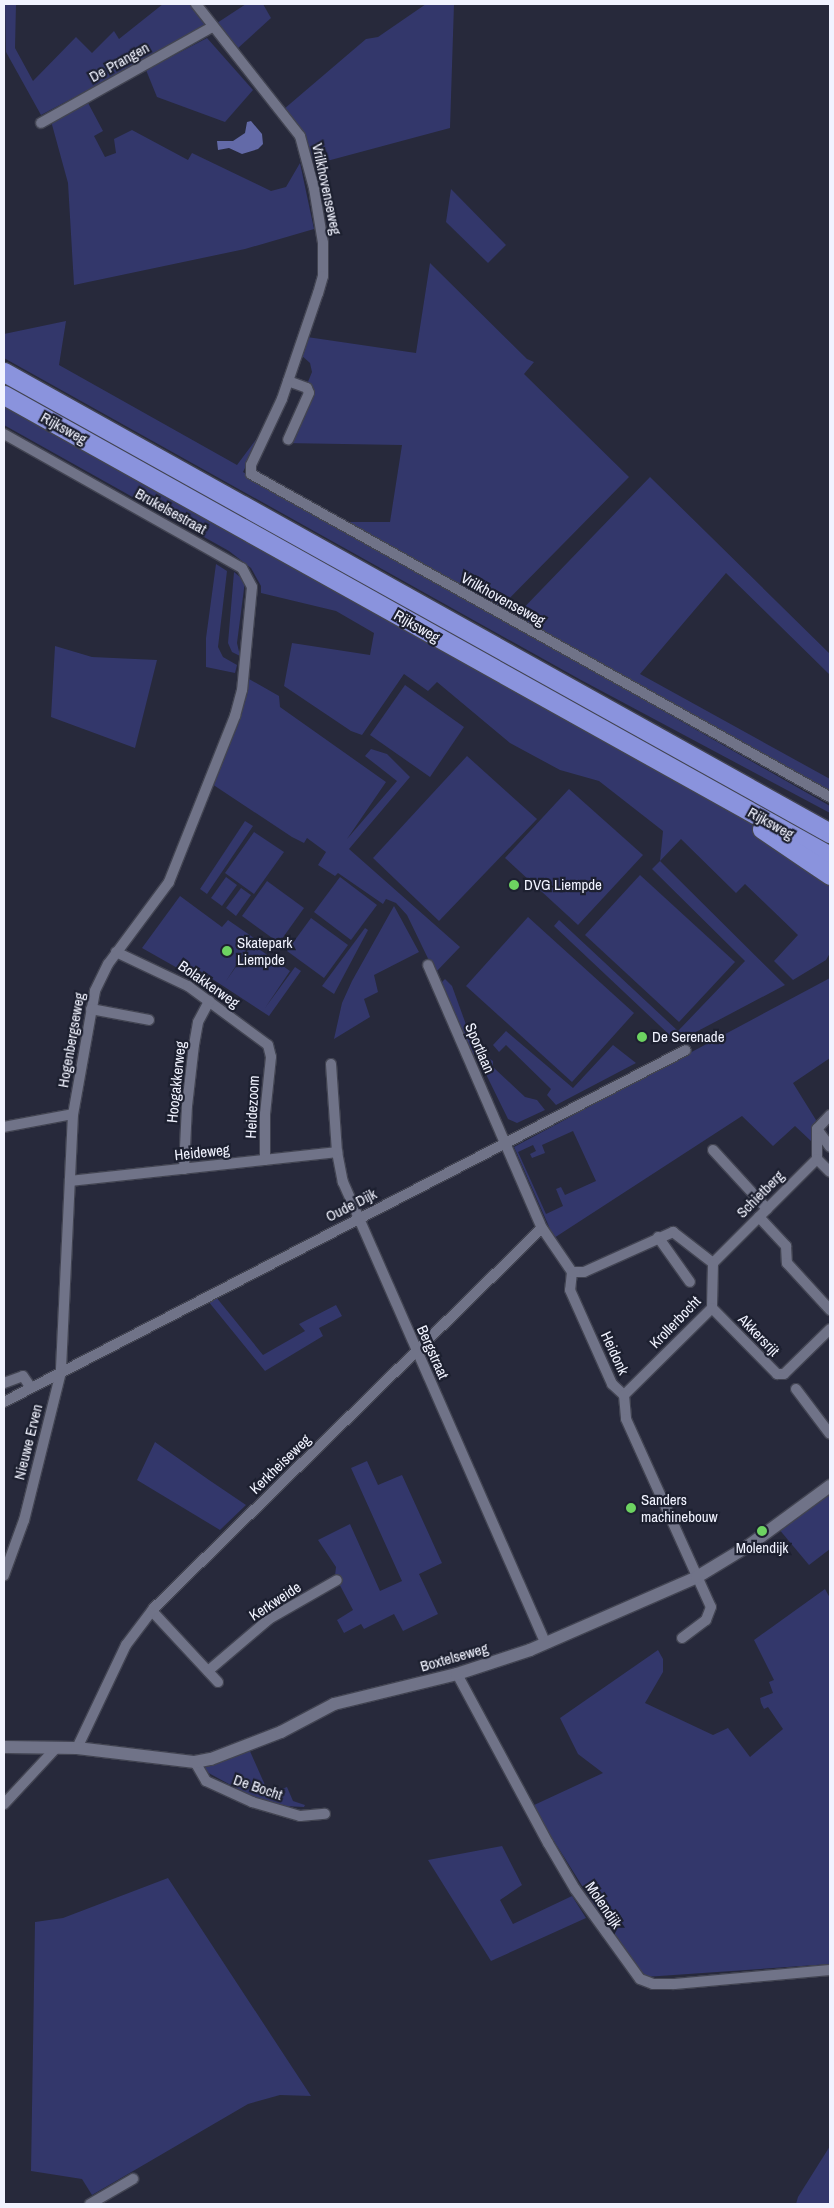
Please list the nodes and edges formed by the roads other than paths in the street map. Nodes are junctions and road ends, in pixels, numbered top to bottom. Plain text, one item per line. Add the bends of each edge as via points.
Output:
1 (196, 4) edge
2 (212, 27) junction
3 (41, 123) dead end
4 (4, 372) edge
5 (288, 381) junction
6 (4, 395) edge
7 (4, 434) edge
8 (288, 440) dead end
9 (246, 659) joint
10 (730, 777) junction
11 (720, 795) junction
12 (830, 797) edge
13 (830, 821) edge
14 (830, 833) edge
15 (830, 856) edge
16 (830, 875) edge
17 (116, 952) junction
18 (428, 965) dead end
19 (209, 1001) junction
20 (91, 1009) junction
21 (149, 1020) dead end
22 (686, 1050) dead end
23 (271, 1057) joint
24 (331, 1064) dead end
25 (73, 1114) junction
26 (830, 1115) edge
27 (4, 1127) edge
28 (817, 1129) junction
29 (505, 1144) junction
30 (830, 1147) edge
31 (713, 1150) dead end
32 (337, 1152) junction
33 (817, 1159) junction
34 (265, 1160) junction
35 (184, 1168) junction
36 (830, 1172) edge
37 (70, 1182) junction
38 (766, 1208) junction
39 (759, 1217) junction
40 (358, 1218) junction
41 (542, 1228) junction
42 (658, 1237) junction
43 (713, 1263) junction
44 (572, 1272) junction
45 (690, 1282) dead end
46 (712, 1308) junction
47 (830, 1310) edge
48 (830, 1329) edge
49 (416, 1351) junction
50 (61, 1372) junction
51 (4, 1383) edge
52 (31, 1388) junction
53 (796, 1389) dead end
54 (624, 1395) junction
55 (4, 1402) edge
56 (830, 1434) edge
57 (830, 1486) edge
58 (4, 1575) edge
59 (697, 1577) junction
60 (338, 1580) dead end
61 (152, 1611) junction
62 (682, 1638) dead end
63 (545, 1642) junction
64 (208, 1671) junction
65 (458, 1674) junction
66 (218, 1682) dead end
67 (4, 1747) edge
68 (56, 1748) junction
69 (77, 1748) junction
70 (195, 1762) junction
71 (4, 1804) edge
72 (325, 1814) dead end
73 (830, 1970) edge
74 (133, 2179) dead end
75 (90, 2204) edge

1 - 2 street, Vrilkhovenseweg
2 - 3 street, De Prangen
2 - 5 street, Vrilkhovenseweg via 294,126 314,188 323,276
4 - 10 highway, Rijksweg
5 - 8 street via 307,388 309,393
5 - 12 street, Vrilkhovenseweg via 251,465 254,477
6 - 11 highway, Rijksweg
7 - 9 street, Brukelsestraat via 247,573 252,587
9 - 17 street, Hogenbergseweg via 234,716 169,882
10 - 13 highway
10 - 14 highway, Rijksweg
11 - 15 highway, Rijksweg
11 - 16 highway via 782,845
17 - 19 street, Bolakkerweg via 167,973
17 - 20 street, Hogenbergseweg via 101,976
18 - 29 street, Sportlaan
19 - 23 street, Bolakkerweg via 268,1045
19 - 35 street, Hoogakkerweg via 201,1014 194,1045 186,1106
20 - 21 street
20 - 25 street, Hogenbergseweg
22 - 29 street, Oude Dijk
23 - 34 street, Heidezoom
24 - 32 street, Bergstraat
25 - 27 street
25 - 37 street, Hogenbergseweg
26 - 28 street
28 - 30 street
28 - 33 street
29 - 40 street, Oude Dijk
29 - 41 street
31 - 38 street
32 - 34 street, Heideweg
32 - 40 street, Bergstraat via 343,1182
33 - 36 street
33 - 38 street, Schietberg
34 - 35 street, Heideweg
35 - 37 street, Heideweg
37 - 50 street, Hogenbergseweg
38 - 39 street, Schietberg
39 - 43 street, Schietberg
39 - 47 street via 786,1246 787,1262
40 - 49 street, Bergstraat
40 - 50 street, Oude Dijk
41 - 44 street
41 - 49 street, Kerkheiseweg
42 - 43 street via 668,1232 678,1234
42 - 44 street via 584,1272
42 - 45 street, Krollerbocht
43 - 46 street, Krollerbocht
44 - 54 street, Heidonk via 570,1290 612,1384
46 - 48 street, Akkersrijt via 777,1374 784,1374
46 - 54 street, Krollerbocht
49 - 61 street, Kerkheiseweg
49 - 63 street, Bergstraat
50 - 52 street, Oude Dijk
50 - 58 street, Nieuwe Erven via 26,1512
51 - 52 street via 23,1376
52 - 55 street, Oude Dijk
53 - 56 street
54 - 59 street, Heidonk via 626,1419
57 - 59 street, Boxtelseweg via 748,1546
59 - 62 street, Heidonk via 711,1607 710,1614
59 - 63 street, Boxtelseweg
60 - 64 street, Kerkweide via 270,1619
61 - 64 street
61 - 69 street, Kerkheiseweg via 126,1645
63 - 65 street, Boxtelseweg
64 - 66 street
65 - 70 street, Boxtelseweg via 334,1704 254,1744
65 - 73 street, Molendijk via 548,1843 634,1974 645,1983 674,1984
67 - 68 street, Boxtelseweg
68 - 69 street, Boxtelseweg
68 - 71 street
69 - 70 street, Boxtelseweg
70 - 72 street, De Bocht via 206,1781 252,1802 300,1816
74 - 75 street

